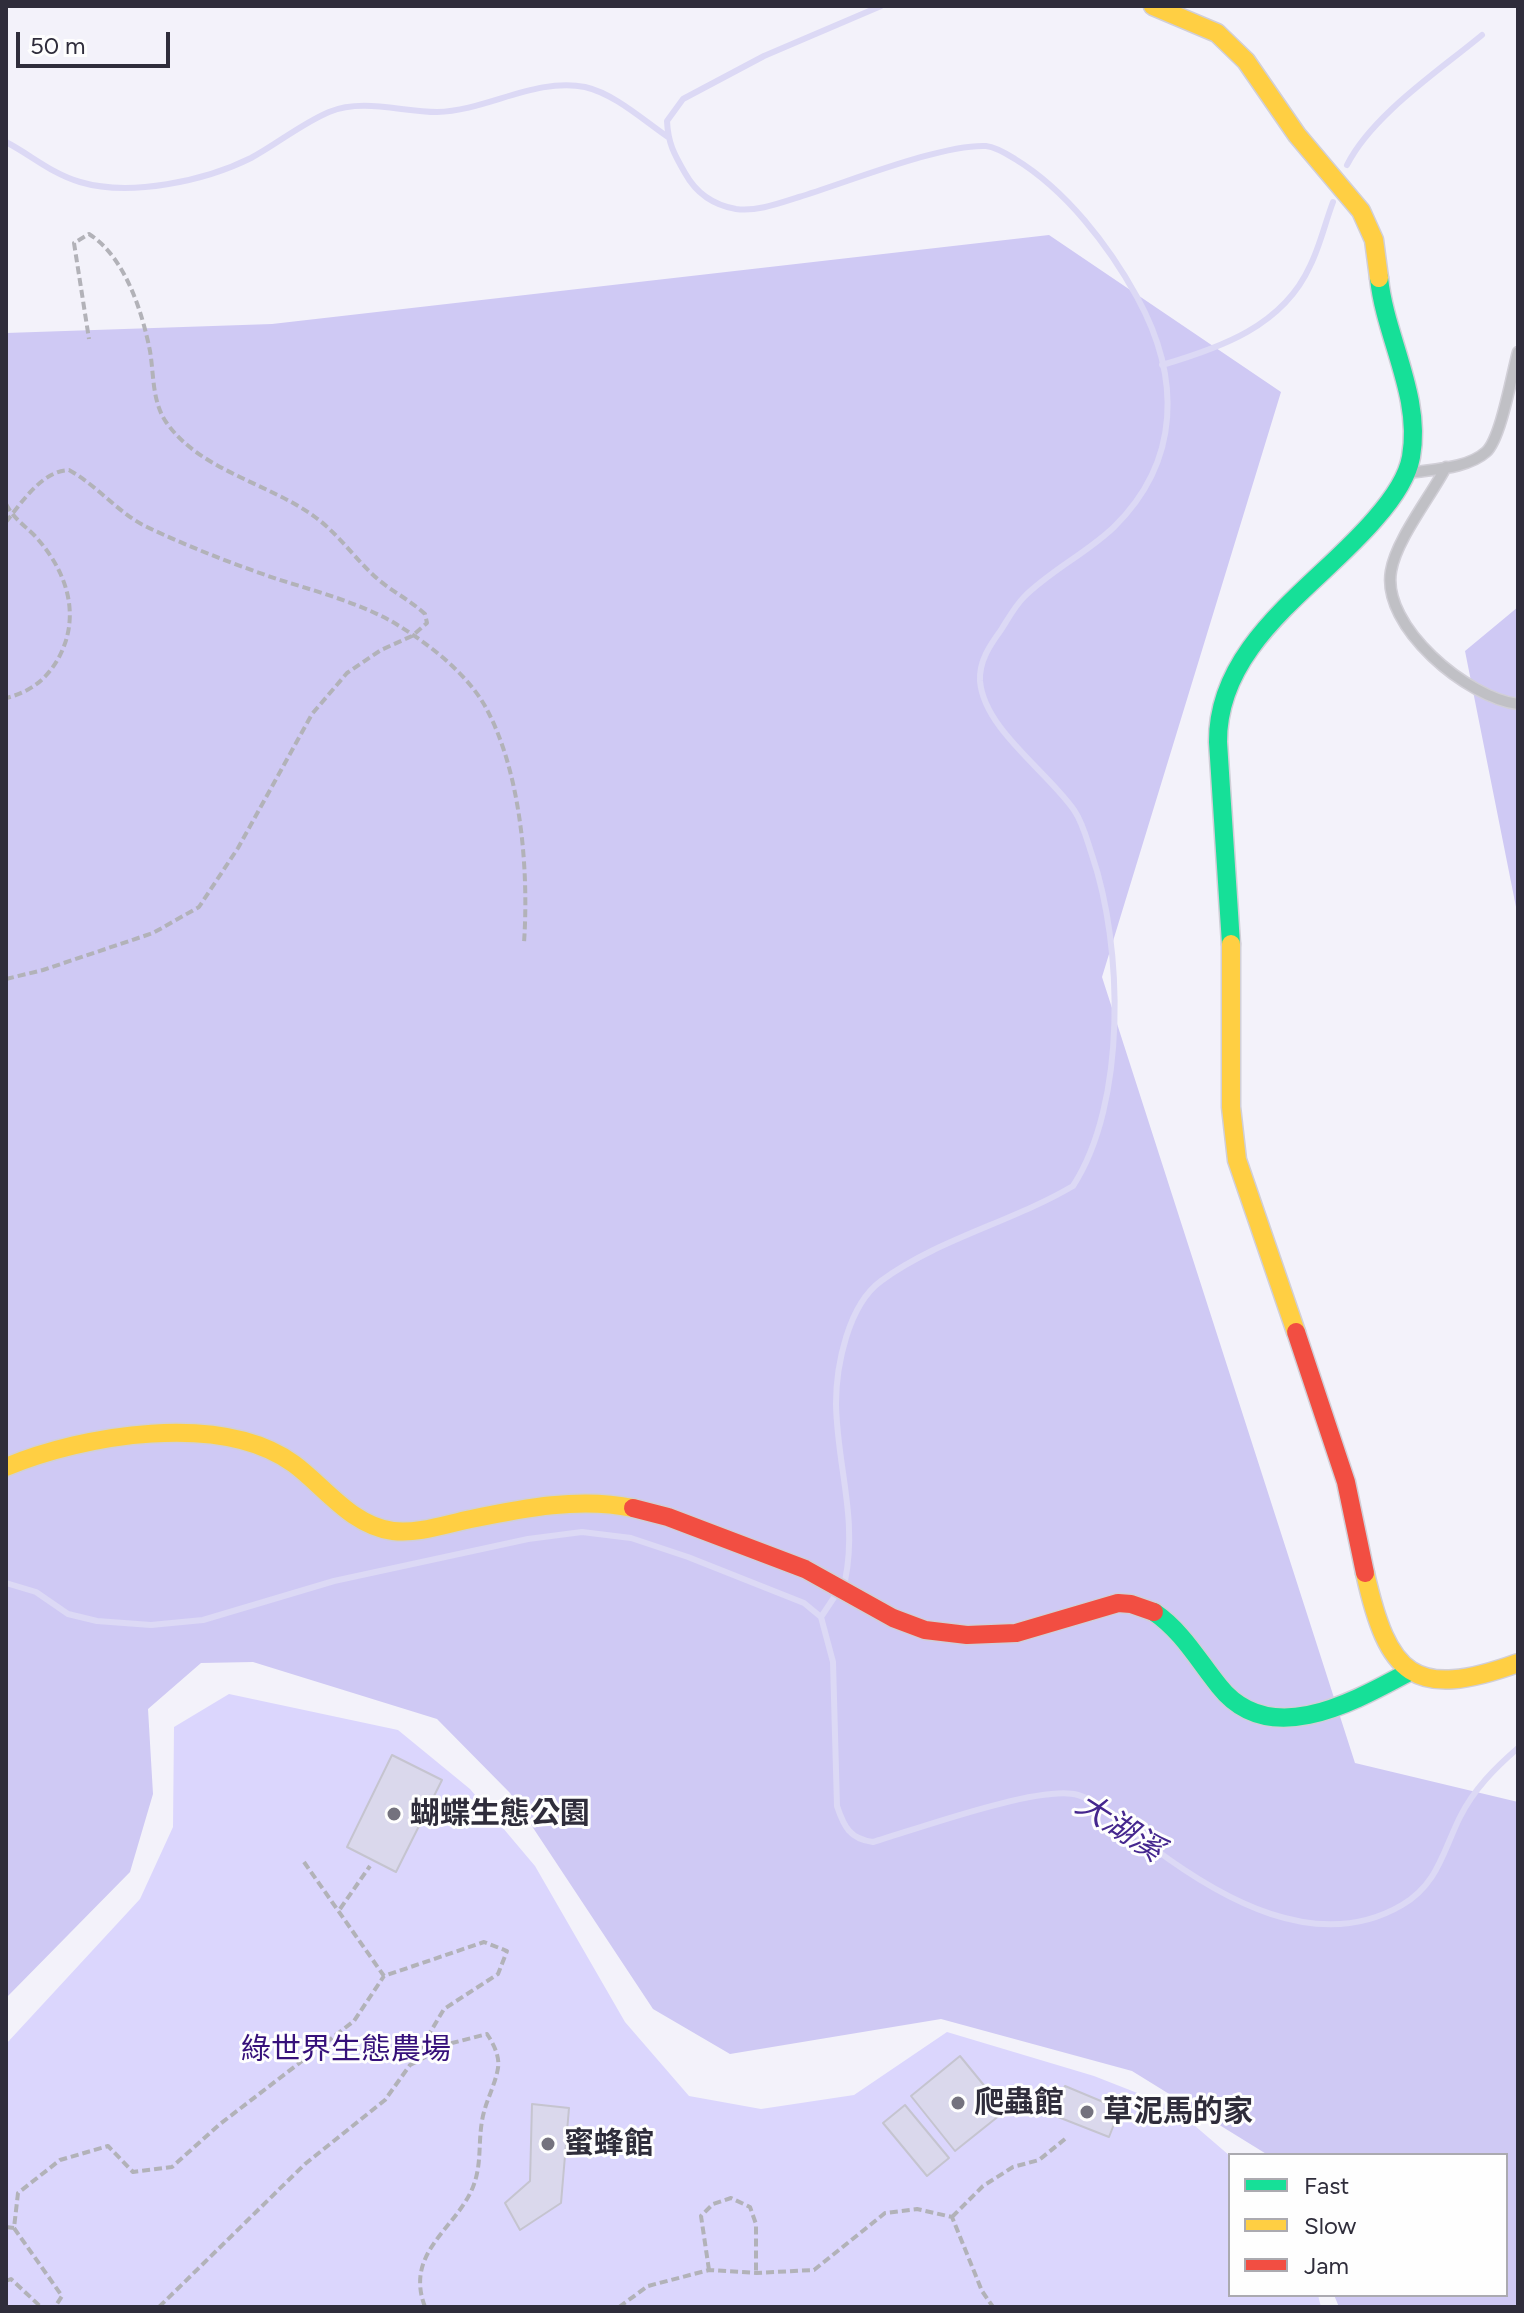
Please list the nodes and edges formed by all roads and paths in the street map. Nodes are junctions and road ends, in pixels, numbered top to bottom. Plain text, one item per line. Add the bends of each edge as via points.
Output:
1 (1153, 6) edge
2 (89, 339) dead end
3 (1518, 352) edge
4 (1446, 467) junction
5 (1407, 473) junction
6 (6, 504) edge
7 (12, 515) junction
8 (6, 522) edge
9 (412, 636) junction
10 (6, 698) edge
11 (1518, 704) edge
12 (524, 943) dead end
13 (6, 979) edge
14 (6, 1467) edge
15 (1518, 1663) edge
16 (1409, 1672) junction
17 (304, 1862) dead end
18 (370, 1866) dead end
19 (340, 1909) junction
20 (384, 1976) junction
21 (410, 2065) junction
22 (1065, 2139) dead end
23 (952, 2217) junction
24 (6, 2227) edge
25 (14, 2228) junction
26 (709, 2270) junction
27 (756, 2273) junction
28 (6, 2281) edge
29 (41, 2307) edge
30 (55, 2307) edge
31 (159, 2307) edge
32 (425, 2307) edge
33 (619, 2307) edge
34 (993, 2307) edge

1 - 5 street via 1223,37 1370,225 1411,416
2 - 9 path via 74,243 89,234 117,264 137,303 165,420 205,456 286,498 331,530 380,581 425,614 427,623
3 - 4 lane via 1487,452
4 - 5 lane
4 - 11 lane via 1398,552 1391,587 1415,638 1434,659 1479,693
5 - 16 street via 1361,537 1266,630 1237,666 1220,712 1218,736 1232,950 1228,1118 1267,1253 1334,1441 1386,1640
6 - 7 path
7 - 8 path
7 - 9 path via 56,470 69,470 144,526 341,600
7 - 10 path via 55,563 69,593 73,620 51,671 31,690
9 - 12 path via 465,678 485,706 502,749 520,820
9 - 13 path via 347,673 312,714 199,907 153,933
14 - 16 street via 59,1448 147,1435 205,1435 246,1442 281,1456 365,1520 390,1530 533,1507 596,1504 646,1510 829,1581 875,1610 934,1632 990,1637 1041,1628 1116,1604 1143,1606 1173,1626 1239,1707 1267,1719 1295,1719
15 - 16 street via 1467,1677 1430,1678
17 - 19 path
18 - 19 path
19 - 20 path
20 - 21 path via 484,1942 507,1951 498,1974 444,2009
20 - 25 path via 354,2021 172,2167 133,2172 108,2146 60,2160 18,2193
21 - 31 path via 385,2100 305,2164
21 - 32 path via 452,2043 487,2034 499,2066 481,2123 482,2158 472,2190 430,2245 421,2274
22 - 23 path via 1039,2160 1013,2167 983,2186
23 - 27 path via 917,2209 885,2213 814,2270
23 - 34 path
24 - 25 path
25 - 30 path via 62,2296
26 - 27 path
26 - 27 path via 701,2216 713,2204 731,2198 750,2207 756,2224
26 - 33 path via 648,2286
28 - 29 path via 11,2279

